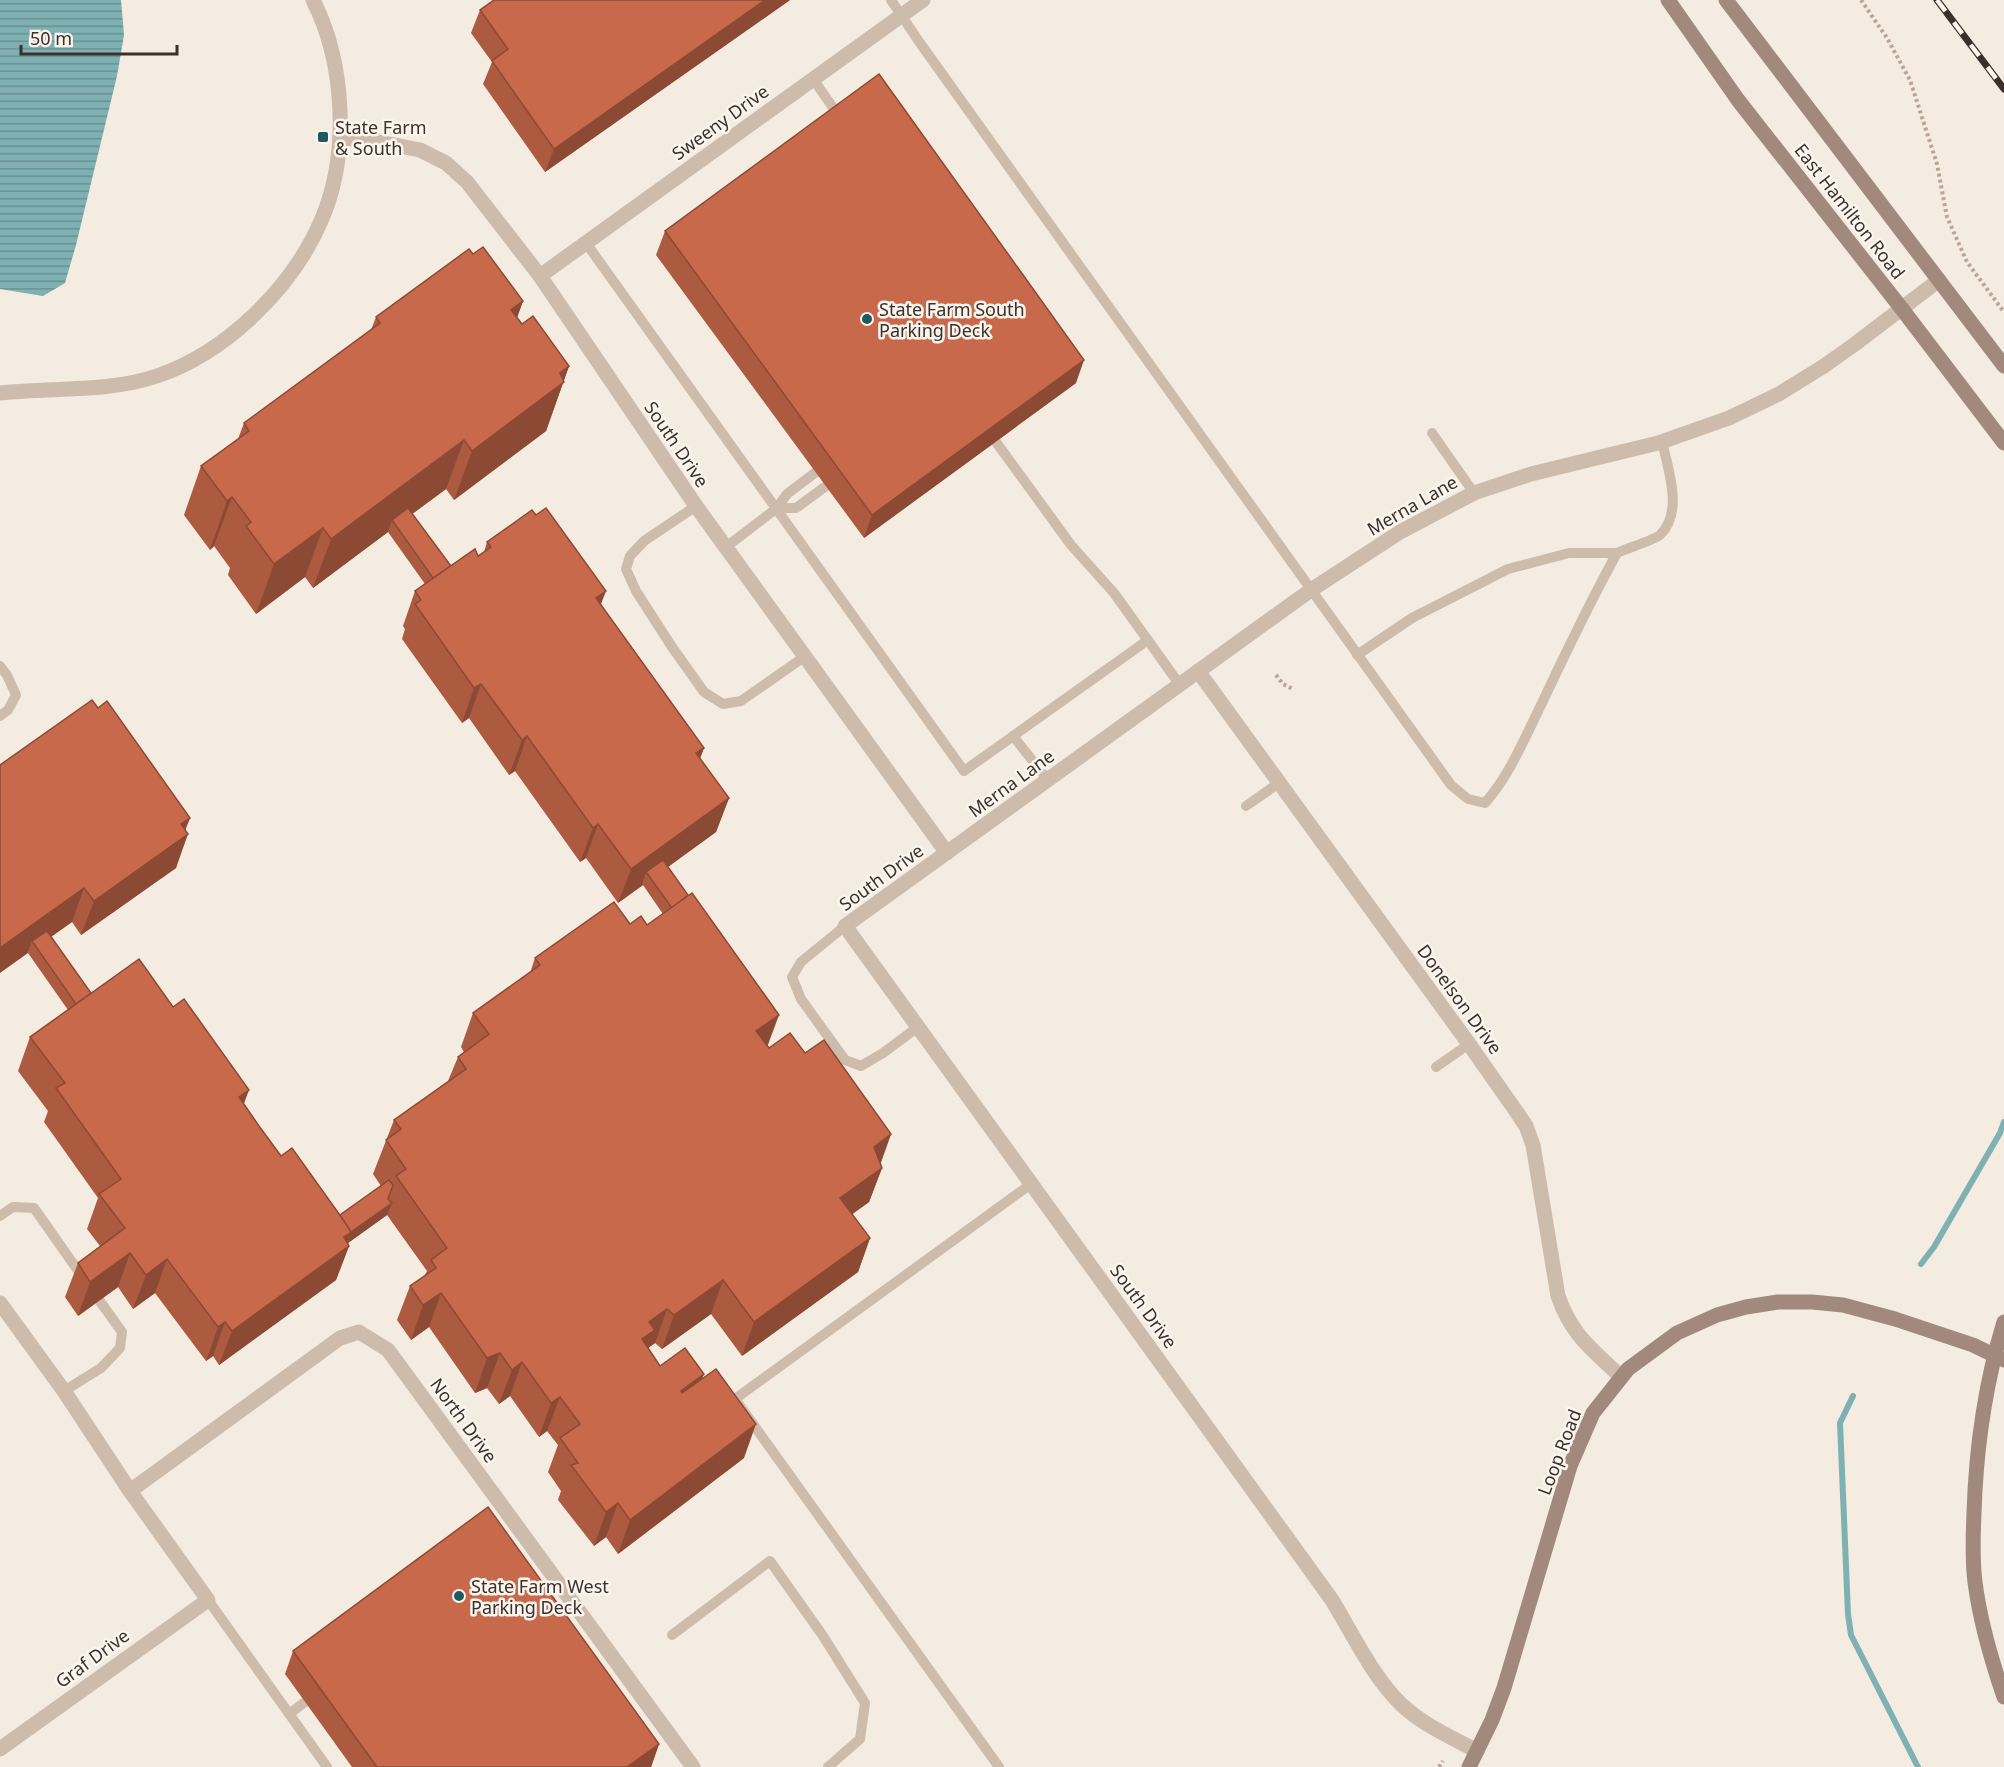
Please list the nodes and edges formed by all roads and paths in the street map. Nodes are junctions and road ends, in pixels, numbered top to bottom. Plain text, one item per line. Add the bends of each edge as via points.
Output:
1 (313, 0) edge
2 (891, 0) edge
3 (923, 0) edge
4 (1668, 0) edge
5 (1726, 0) edge
6 (1861, 0) edge
7 (902, 15) junction
8 (813, 80) junction
9 (842, 119) edge
10 (339, 138) junction
11 (586, 243) junction
12 (540, 276) junction
13 (1939, 280) junction
14 (1902, 309) junction
15 (2004, 312) edge
16 (2004, 366) edge
17 (0, 393) edge
18 (1431, 434) dead end
19 (1662, 441) junction
20 (996, 442) edge
21 (2004, 443) edge
22 (816, 472) dead end
23 (826, 486) dead end
24 (1474, 493) junction
25 (696, 506) junction
26 (777, 508) junction
27 (726, 547) junction
28 (1617, 553) junction
29 (1311, 590) junction
30 (1148, 640) junction
31 (1357, 655) junction
32 (804, 657) junction
33 (0, 666) edge
34 (1198, 671) junction
35 (1276, 675) dead end
36 (1180, 685) junction
37 (1293, 689) dead end
38 (0, 716) edge
39 (1013, 736) junction
40 (1047, 780) junction
41 (1279, 783) junction
42 (1246, 806) dead end
43 (947, 853) junction
44 (845, 926) junction
45 (918, 1027) junction
46 (1469, 1044) junction
47 (1436, 1067) dead end
48 (1031, 1184) junction
49 (0, 1216) edge
50 (86, 1281) edge
51 (99, 1300) edge
52 (0, 1303) edge
53 (2004, 1322) edge
54 (1999, 1358) edge
55 (1621, 1377) junction
56 (64, 1391) junction
57 (130, 1491) junction
58 (208, 1600) junction
59 (672, 1635) dead end
60 (2004, 1697) edge
61 (305, 1702) dead end
62 (289, 1714) junction
63 (0, 1749) edge
64 (1477, 1751) junction
65 (1443, 1761) dead end
66 (327, 1767) edge
67 (693, 1767) edge
68 (828, 1767) edge
69 (999, 1767) edge
70 (1439, 1767) edge
71 (1469, 1767) edge

1 - 10 street via 334,63
2 - 7 lane
3 - 7 street, Sweeny Drive
4 - 14 main road, East Hamilton Road via 1738,100
5 - 13 main road, East Hamilton Road
6 - 15 path via 1910,80 1937,164 1947,218 1967,262
7 - 8 street, Sweeny Drive
7 - 29 lane
8 - 9 lane
8 - 11 street, Sweeny Drive
10 - 12 street, South Drive via 420,150 446,163 467,182
10 - 17 street via 334,178 321,220 274,294 231,336 186,364 136,382 94,389
11 - 12 street, Sweeny Drive
11 - 26 lane
12 - 25 street, South Drive
13 - 14 street, Merna Lane
13 - 16 main road, East Hamilton Road
14 - 19 street, Merna Lane via 1779,394 1729,418
14 - 21 main road, East Hamilton Road
18 - 24 lane
19 - 24 street, Merna Lane via 1531,474
19 - 28 lane via 1673,501 1669,522 1658,537
20 - 30 lane via 1071,545 1114,593
22 - 26 lane via 787,494
23 - 26 lane via 796,508
24 - 29 street, Merna Lane via 1400,532
25 - 27 street, South Drive
25 - 32 lane via 644,541 630,556 626,569 636,591 704,692 723,704 741,701
26 - 27 lane
26 - 39 lane via 964,771
27 - 32 street, South Drive
28 - 31 lane via 1569,553 1508,569 1412,618
28 - 31 lane via 1522,743 1497,790 1485,803 1468,799 1450,785
29 - 31 lane
29 - 34 street, Merna Lane
30 - 36 lane
30 - 39 lane
32 - 43 street, South Drive
33 - 38 lane via 16,695
34 - 36 street, Merna Lane
34 - 41 street, Donelson Drive
35 - 37 path
36 - 40 street, Merna Lane
39 - 40 lane
40 - 43 street, Merna Lane
41 - 42 lane
41 - 46 street, Donelson Drive
43 - 44 street, South Drive
44 - 45 street, South Drive
44 - 45 lane via 801,962 792,977 801,999 845,1060 861,1065
45 - 48 street, South Drive
46 - 47 lane
46 - 55 street, Donelson Drive via 1522,1120 1533,1145 1558,1296 1565,1317
48 - 64 street, South Drive via 1332,1600 1384,1685 1430,1726
48 - 69 lane via 735,1399
49 - 50 lane via 13,1207 34,1208
51 - 56 lane via 122,1332 120,1348 101,1368
52 - 56 street
53 - 54 main road
54 - 55 main road, Loop Road via 1973,1345 1844,1305 1778,1302 1746,1306 1677,1333
54 - 60 main road via 1983,1417 1973,1530 1974,1579 1982,1627
55 - 64 main road, Loop Road via 1593,1413 1570,1466 1504,1688
56 - 57 street
57 - 58 street
57 - 67 street, North Drive via 340,1338 359,1332 388,1350 597,1646
58 - 62 lane
58 - 63 street, Graf Drive
59 - 68 lane via 770,1561 865,1703 860,1739
61 - 62 lane
62 - 66 lane
64 - 71 main road, Loop Road
65 - 70 path

